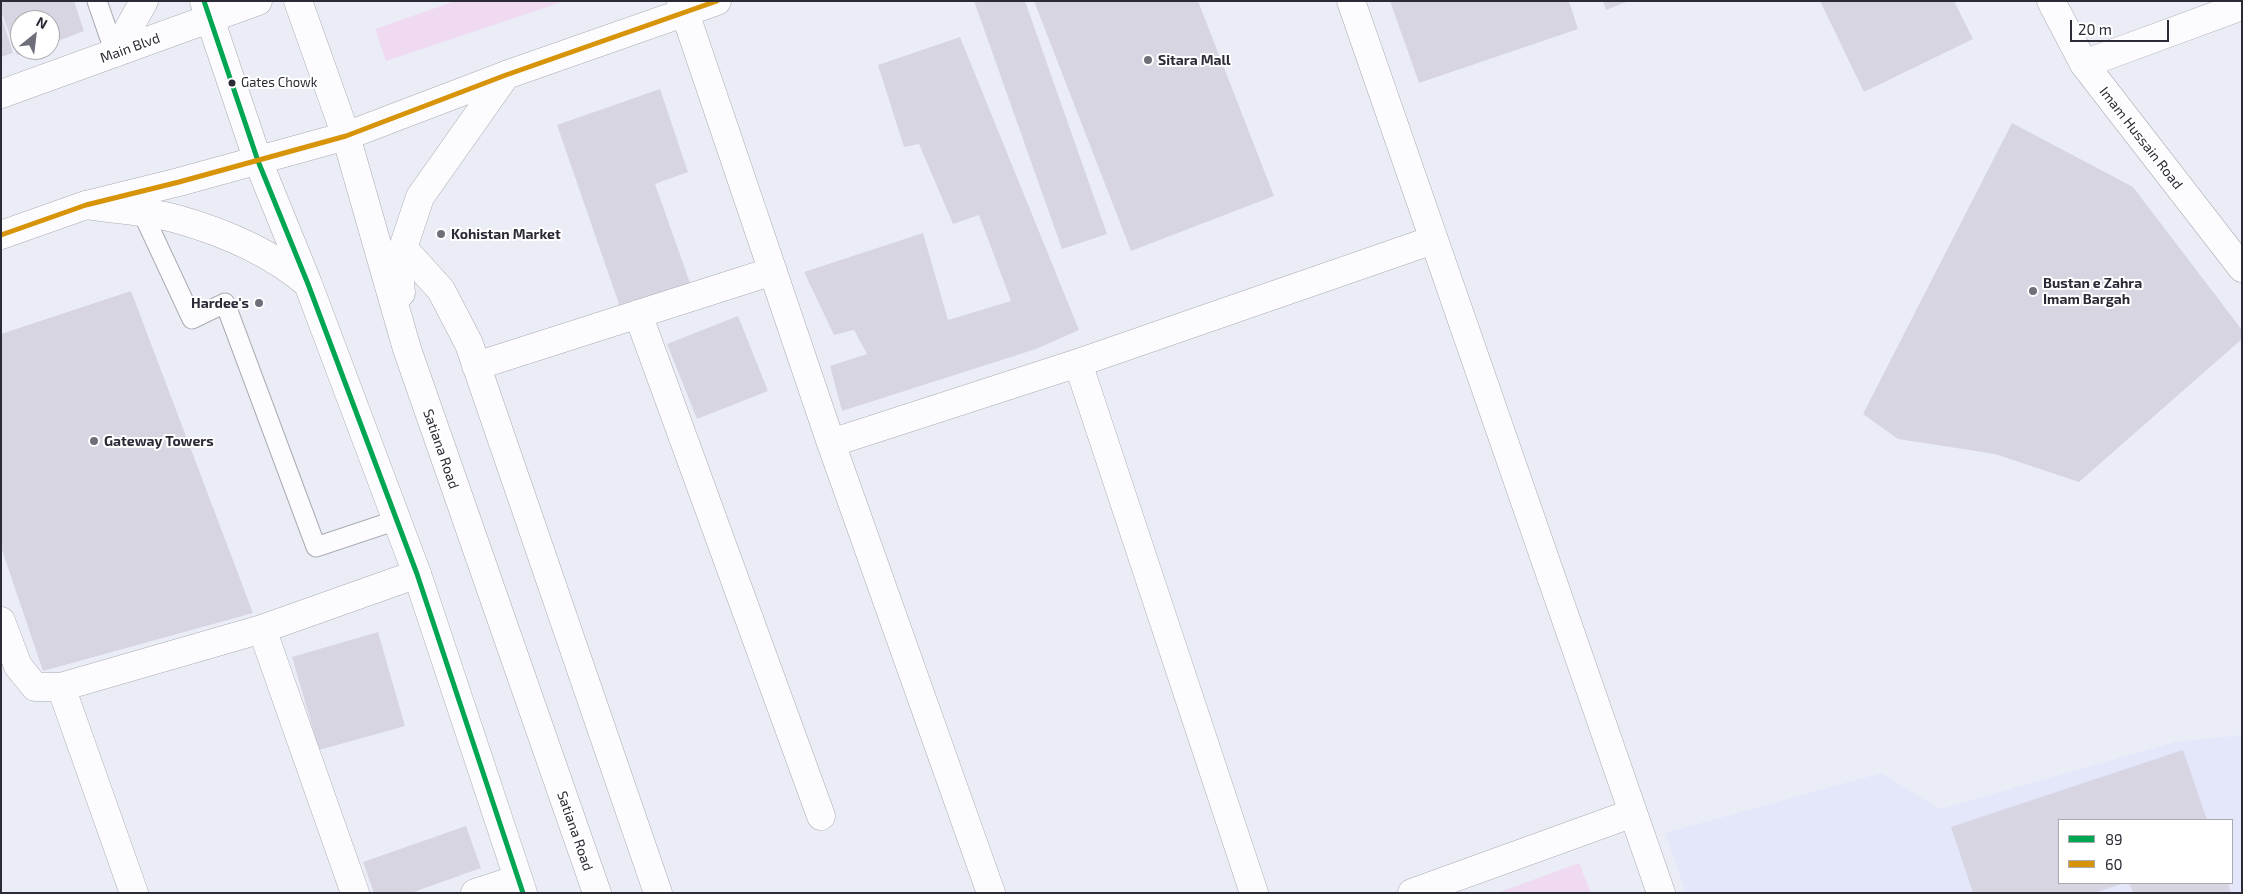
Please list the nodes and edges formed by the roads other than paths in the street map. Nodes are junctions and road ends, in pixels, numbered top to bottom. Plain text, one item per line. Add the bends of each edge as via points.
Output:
1 (98, 1) edge
2 (144, 1) edge
3 (258, 1) edge
4 (298, 1) edge
5 (717, 1) edge
6 (1351, 1) edge
7 (2051, 1) edge
8 (683, 6) edge
9 (2242, 6) edge
10 (208, 10) edge
11 (115, 53) junction
12 (2084, 64) junction
13 (506, 75) junction
14 (1, 94) edge
15 (346, 136) junction
16 (258, 161) junction
17 (86, 205) junction
18 (143, 214) junction
19 (1, 235) edge
20 (1433, 240) junction
21 (403, 248) junction
22 (2242, 268) edge
23 (773, 271) junction
24 (308, 284) junction
25 (638, 314) junction
26 (407, 350) junction
27 (1078, 363) junction
28 (476, 366) junction
29 (831, 444) junction
30 (397, 520) junction
31 (417, 574) junction
32 (1, 621) edge
33 (262, 629) junction
34 (61, 687) junction
35 (1632, 813) junction
36 (821, 816) dead end
37 (520, 886) edge
38 (134, 893) edge
39 (355, 893) edge
40 (475, 893) edge
41 (597, 893) edge
42 (658, 893) edge
43 (990, 893) edge
44 (1254, 893) edge
45 (1412, 893) edge
46 (1661, 893) edge

1 - 11 lane
2 - 11 street
3 - 10 street, Main Blvd
4 - 15 street, Satiana Road
5 - 8 street
6 - 20 street
7 - 12 street, Imam Hussain Road
8 - 13 street
8 - 23 street
9 - 12 street
10 - 11 street, Main Blvd
10 - 16 street
11 - 14 street, Main Blvd
12 - 22 street, Imam Hussain Road
13 - 15 street
13 - 21 street via 420,197
15 - 16 street
15 - 26 street, Satiana Road
16 - 17 street
16 - 24 street
17 - 18 street
17 - 19 street
18 - 24 street via 176,218 238,240
18 - 30 lane via 192,319 225,303 316,547
20 - 27 street
20 - 35 street
21 - 26 street via 398,263
21 - 28 street via 441,290 469,344
23 - 25 street
23 - 29 street
24 - 30 street
25 - 28 street
25 - 36 street
26 - 41 street, Satiana Road
27 - 29 street
27 - 44 street
28 - 42 street
29 - 43 street
30 - 31 street
31 - 33 street
31 - 37 street
32 - 34 street via 18,666 35,687
33 - 34 street
33 - 39 street
34 - 38 street
35 - 45 street
35 - 46 street
37 - 40 street

